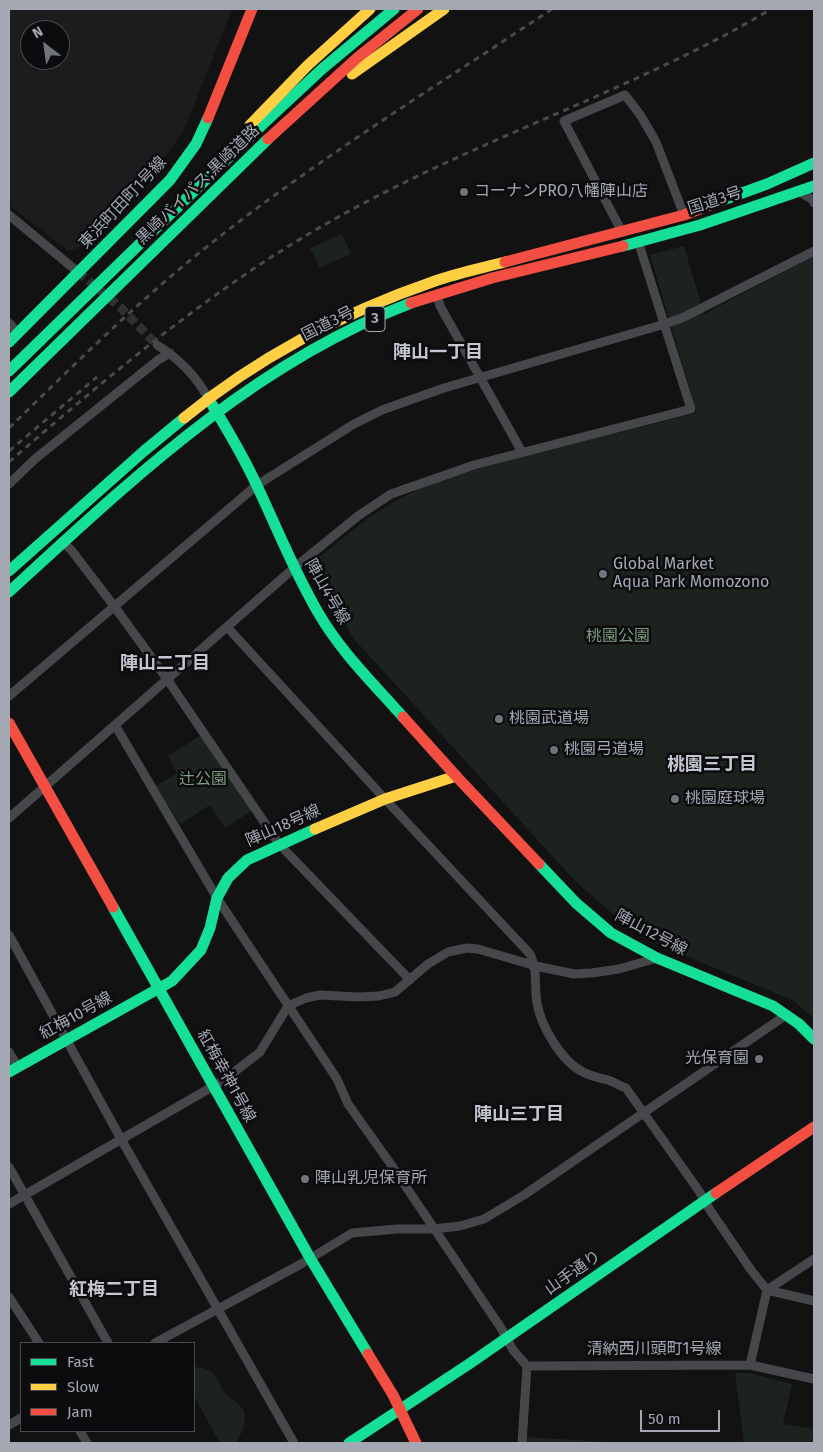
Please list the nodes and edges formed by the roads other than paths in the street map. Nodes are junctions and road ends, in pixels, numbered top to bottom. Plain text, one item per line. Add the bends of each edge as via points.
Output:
1 (252, 9) edge
2 (370, 9) edge
3 (394, 9) edge
4 (418, 9) edge
5 (444, 9) edge
6 (814, 163) edge
7 (222, 183) junction
8 (814, 186) edge
9 (798, 191) junction
10 (814, 203) edge
11 (9, 215) edge
12 (684, 215) junction
13 (166, 220) junction
14 (622, 232) junction
15 (638, 242) junction
16 (814, 251) edge
17 (78, 272) junction
18 (436, 294) junction
19 (9, 324) edge
20 (665, 324) junction
21 (18, 333) junction
22 (9, 342) edge
23 (157, 345) tunnel mouth
24 (170, 353) junction
25 (9, 371) edge
26 (480, 376) junction
27 (9, 392) edge
28 (208, 398) junction
29 (217, 411) junction
30 (522, 452) junction
31 (9, 484) edge
32 (257, 485) junction
33 (63, 542) junction
34 (294, 568) junction
35 (9, 571) edge
36 (9, 592) edge
37 (114, 606) junction
38 (227, 627) junction
39 (168, 679) junction
40 (9, 696) edge
41 (9, 723) edge
42 (115, 725) junction
43 (456, 776) junction
44 (45, 787) junction
45 (385, 799) junction
46 (9, 818) edge
47 (279, 844) junction
48 (217, 898) junction
49 (9, 935) edge
50 (657, 958) junction
51 (536, 966) junction
52 (410, 980) junction
53 (158, 988) junction
54 (288, 1006) junction
55 (786, 1015) junction
56 (814, 1039) edge
57 (67, 1040) junction
58 (9, 1052) edge
59 (13, 1069) edge
60 (213, 1086) junction
61 (645, 1113) junction
62 (814, 1127) edge
63 (122, 1139) junction
64 (9, 1167) edge
65 (25, 1194) junction
66 (704, 1201) junction
67 (9, 1204) edge
68 (434, 1229) junction
69 (310, 1258) junction
70 (814, 1259) edge
71 (767, 1290) junction
72 (9, 1297) edge
73 (814, 1301) edge
74 (218, 1309) junction
75 (507, 1338) junction
76 (38, 1342) edge
77 (107, 1342) edge
78 (157, 1342) edge
79 (750, 1365) junction
80 (527, 1366) junction
81 (814, 1379) edge
82 (399, 1412) junction
83 (20, 1419) edge
84 (9, 1425) edge
85 (81, 1432) edge
86 (87, 1443) edge
87 (294, 1443) edge
88 (349, 1443) edge
89 (416, 1443) edge
90 (522, 1443) edge

1 - 17 main road, 東浜町田町1号線 via 196,144 170,180
2 - 13 main road via 274,97
3 - 13 main road, 黒崎バイパス;黒崎道路 via 322,69
4 - 7 main road, 黒崎バイパス;黒崎道路 via 332,80
5 - 7 main road via 348,77
6 - 12 main road, 国道3号 / 3
7 - 27 main road, 黒崎バイパス;黒崎道路
8 - 9 main road, 国道3号 / 3
9 - 10 street
9 - 15 main road, 国道3号 / 3
11 - 17 street
12 - 14 main road, 国道3号 / 3
12 - 14 street via 656,142 625,95 564,121
13 - 25 main road, 黒崎バイパス;黒崎道路
14 - 28 main road, 国道3号 / 3 via 460,273 377,303 296,342
15 - 18 main road, 国道3号 / 3
15 - 20 street
16 - 20 street
17 - 21 main road, 東浜町田町1号線
18 - 26 street
18 - 29 main road, 国道3号 / 3 via 319,345
19 - 21 street
20 - 26 street
20 - 30 street via 692,409
21 - 22 main road, 東浜町田町1号線
23 - 24 street
24 - 28 street via 199,381
24 - 31 street via 43,453
26 - 30 street
26 - 32 street via 382,410
28 - 29 main road, 陣山4号線
28 - 35 main road, 国道3号 / 3
29 - 32 main road, 陣山4号線
29 - 33 main road, 国道3号 / 3 via 152,463
30 - 34 street via 391,494 358,516
32 - 34 main road, 陣山4号線
32 - 37 street
33 - 36 main road, 国道3号 / 3
33 - 37 street
34 - 38 street
34 - 43 main road, 陣山4号線 via 319,615 341,647
37 - 39 street
37 - 40 street
38 - 39 street
38 - 45 street
39 - 42 street
39 - 47 street
41 - 44 main road, 紅梅幸神1号線
42 - 44 street
42 - 48 street
43 - 45 main road, 陣山18号線
43 - 50 main road, 陣山12号線 via 576,903 611,933
44 - 46 street
44 - 53 main road, 紅梅幸神1号線
45 - 47 main road, 陣山18号線
45 - 51 street via 530,954
47 - 48 main road, 陣山18号線 via 247,860 228,878
47 - 52 street
48 - 53 main road, 陣山18号線 via 201,950 172,981
48 - 54 street
49 - 57 street
50 - 51 street via 592,973 574,974
50 - 55 main road, 陣山12号線 via 773,1006
51 - 52 street via 467,948 448,952
51 - 61 street via 537,1003 552,1040 582,1072 626,1088
52 - 54 street via 395,992 379,996 320,995
53 - 57 main road, 紅梅10号線
53 - 60 main road, 紅梅幸神1号線
54 - 60 street via 260,1052
54 - 68 street via 337,1079 348,1104
55 - 56 main road, 陣山12号線
55 - 61 street
57 - 59 main road, 紅梅10号線
57 - 63 street
58 - 59 street
60 - 63 street
60 - 69 main road, 紅梅幸神1号線
61 - 66 street
61 - 68 street via 484,1219
62 - 66 main road, 山手通り
63 - 65 street
63 - 74 street
64 - 65 street
65 - 67 street
65 - 77 street
66 - 71 street
66 - 75 main road, 山手通り
68 - 69 street via 352,1233
68 - 75 street
69 - 74 street
69 - 82 main road, 紅梅幸神1号線 via 393,1395
70 - 71 street
71 - 73 street
71 - 79 street
72 - 76 street
74 - 78 street
74 - 87 street
75 - 80 street
75 - 82 main road, 山手通り
79 - 80 street, 清納西川頭町1号線
79 - 81 street, 清納西川頭町1号線
80 - 90 street
82 - 88 main road, 山手通り
82 - 89 main road, 紅梅幸神1号線
83 - 84 street
85 - 86 street

